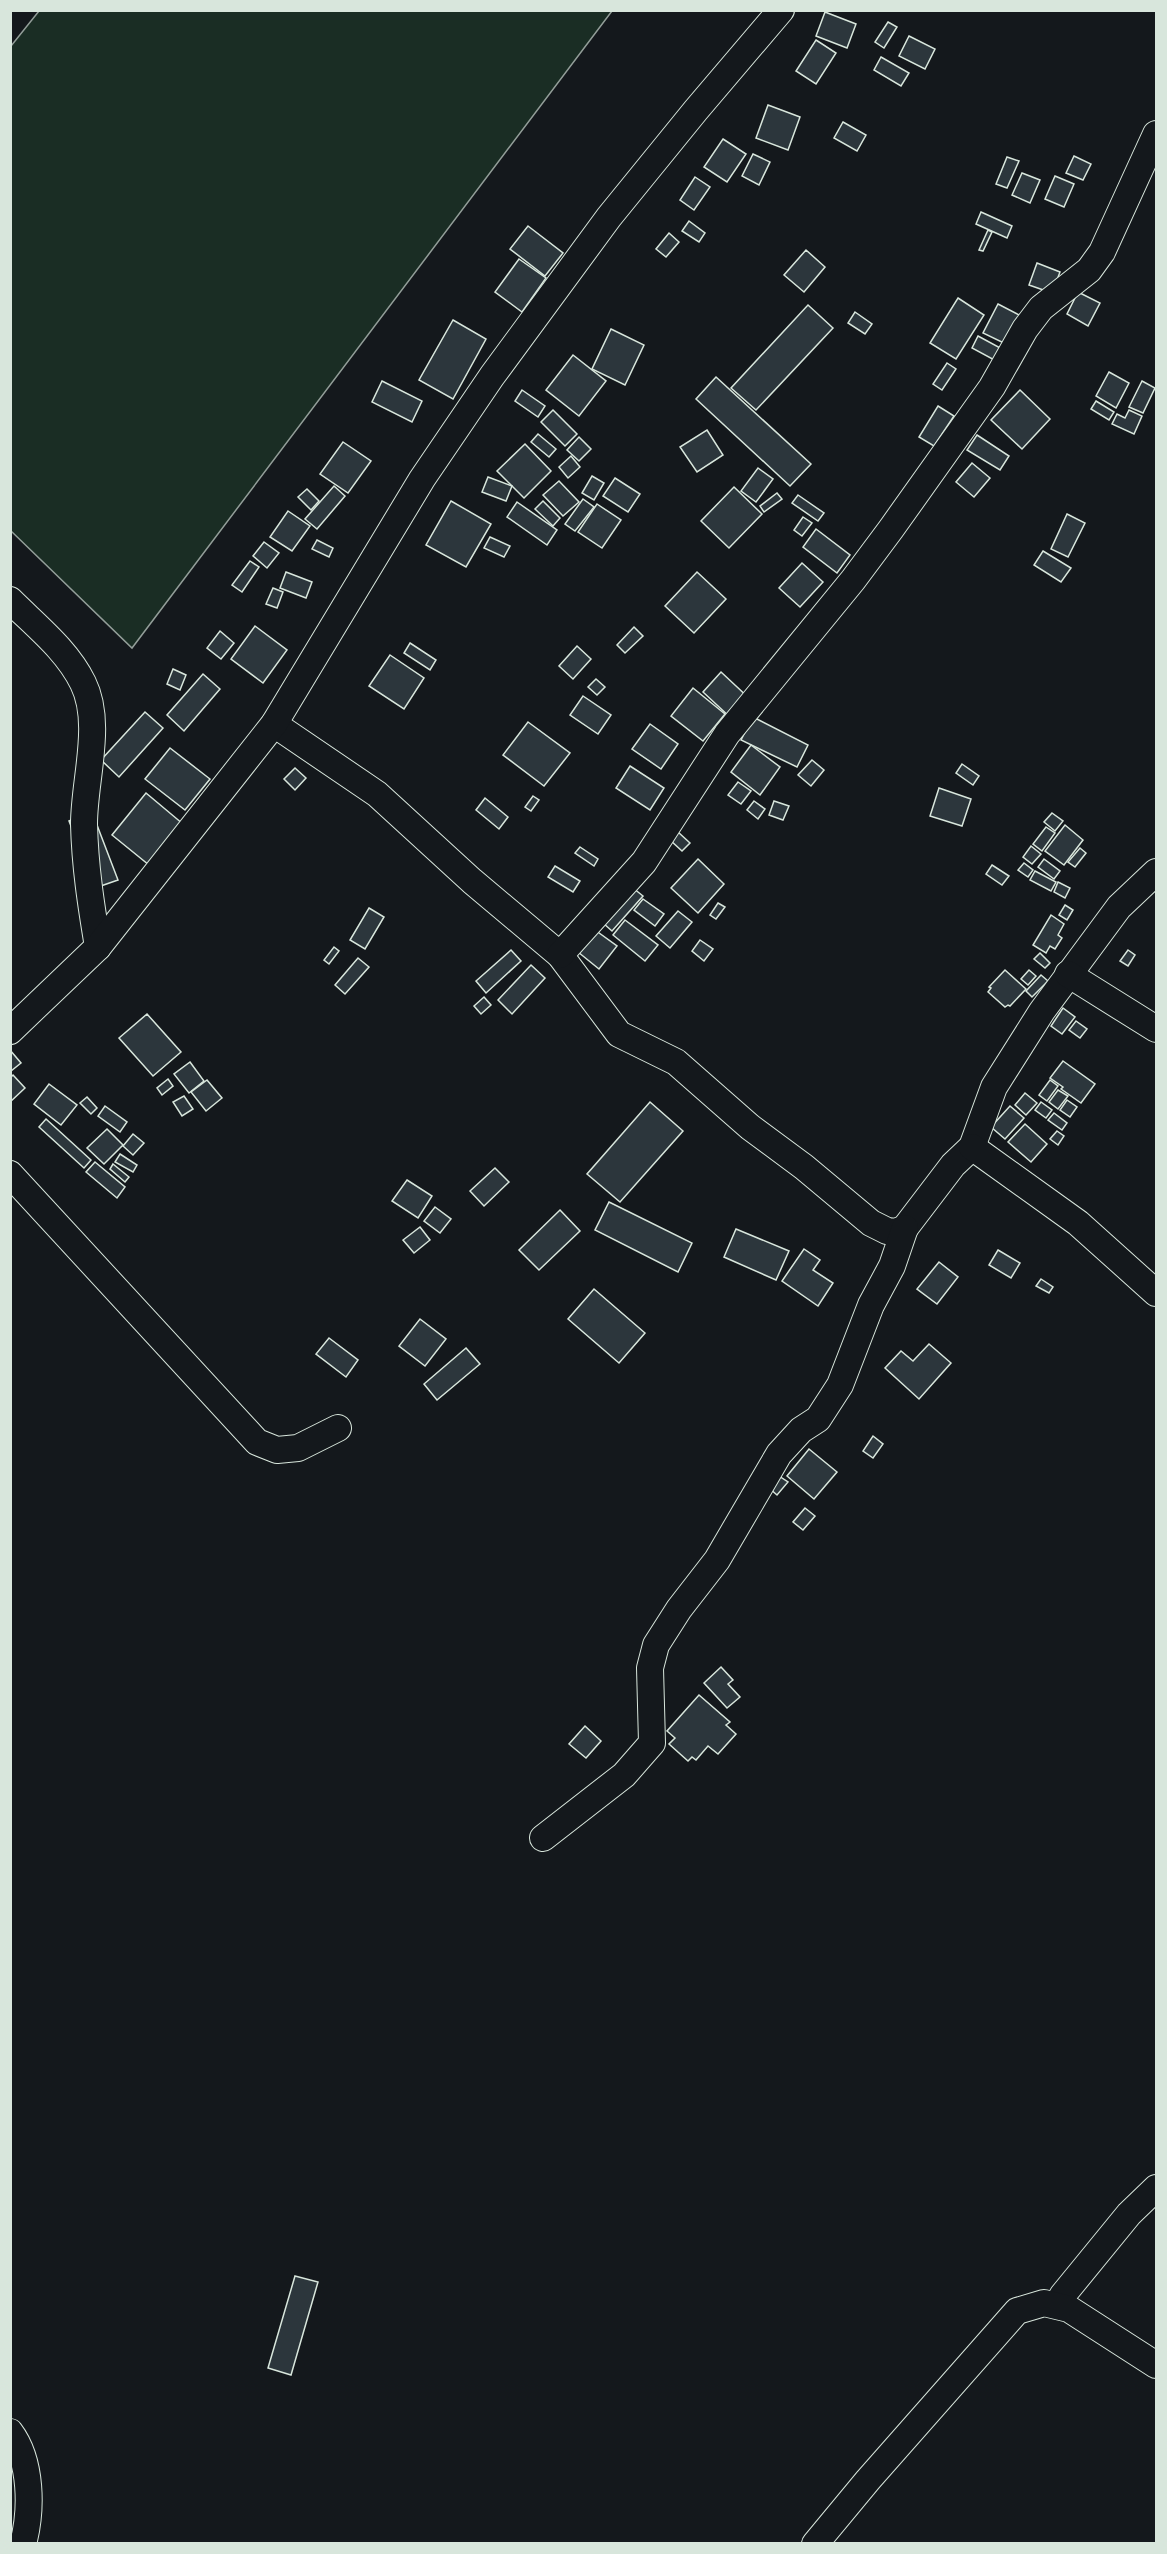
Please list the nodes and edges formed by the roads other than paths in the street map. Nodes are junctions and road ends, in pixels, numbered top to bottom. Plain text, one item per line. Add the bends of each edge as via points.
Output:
1 (781, 10) edge
2 (1156, 134) edge
3 (10, 600) edge
4 (274, 724) junction
5 (1156, 872) edge
6 (99, 947) junction
7 (560, 954) junction
8 (1068, 974) junction
9 (1156, 1029) edge
10 (10, 1030) edge
11 (972, 1146) junction
12 (10, 1174) edge
13 (905, 1228) junction
14 (1156, 1293) edge
15 (338, 1428) dead end
16 (543, 1838) dead end
17 (1156, 2188) edge
18 (1062, 2296) dead end
19 (1156, 2366) edge
20 (10, 2432) edge
21 (23, 2544) edge
22 (815, 2544) edge

1 - 4 street via 609,217 492,376 422,479
2 - 7 street via 1102,252 1089,270 1041,308 992,387 891,529 727,734 644,862
3 - 6 street via 67,657 84,684 92,711 84,821 86,875
4 - 6 street
4 - 7 street via 377,794
5 - 8 street via 1119,907
6 - 10 street
7 - 13 street via 619,1034 676,1062 750,1127 871,1222 887,1231
8 - 9 street
8 - 11 street via 994,1087
11 - 13 street
11 - 14 street via 1078,1223
12 - 15 street via 257,1442 277,1450 298,1448
13 - 16 street via 840,1385 818,1419 779,1454 717,1560 656,1645 650,1668 652,1743 624,1775
17 - 18 street via 1129,2214
19 - 22 street via 1069,2309 1044,2303 1017,2310
20 - 21 street via 16,2439 27,2475 28,2524

